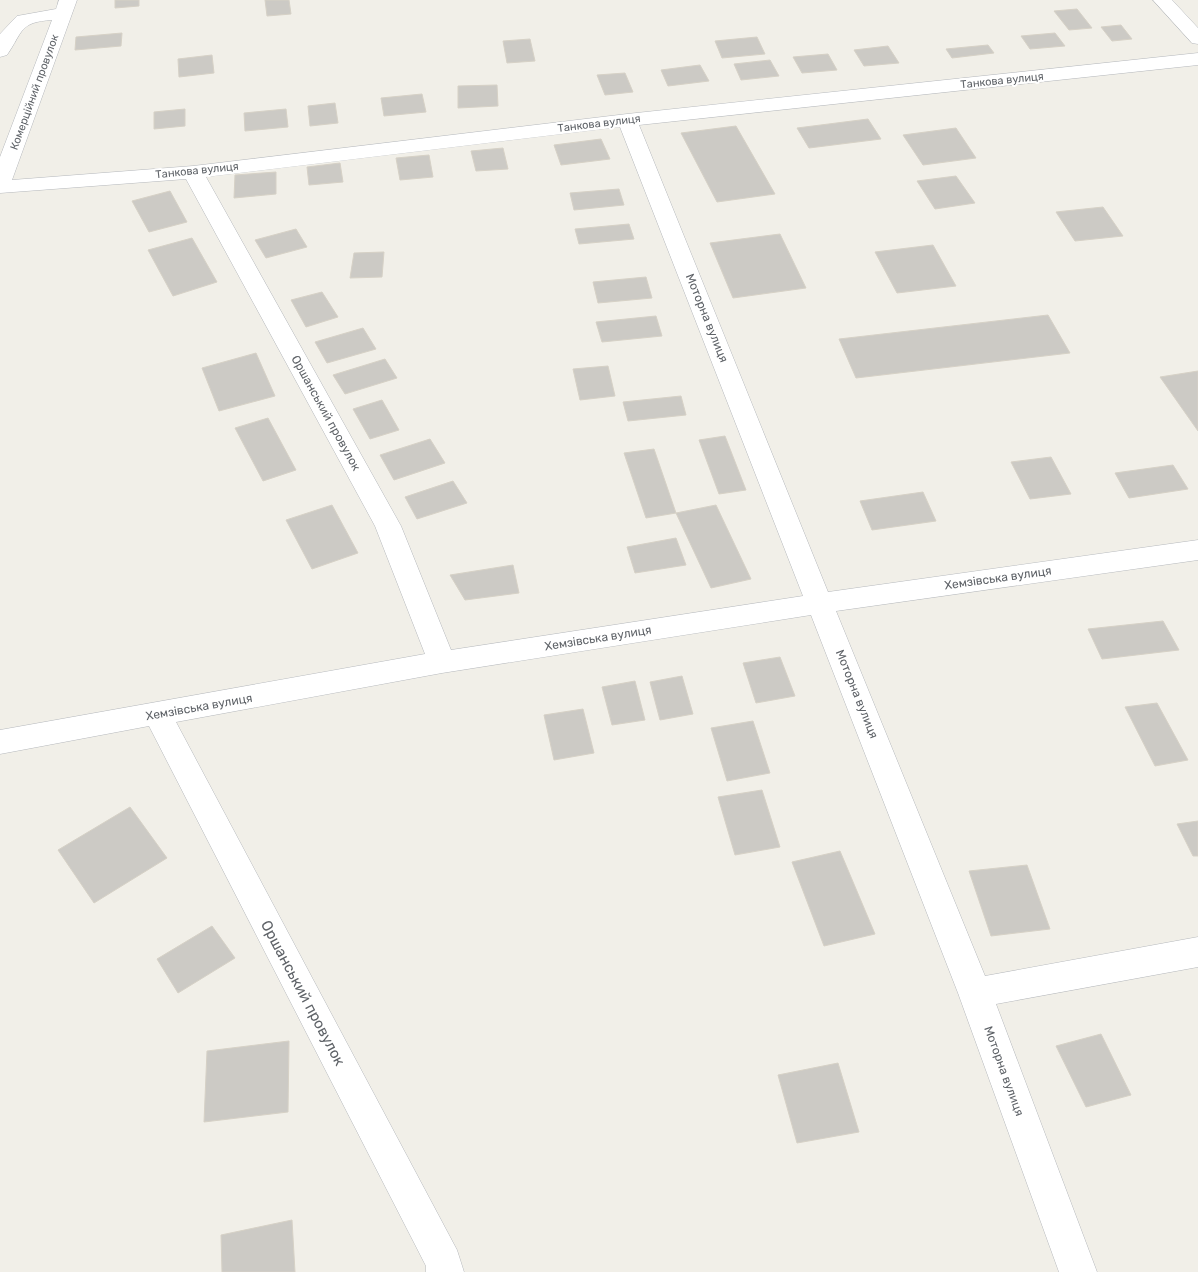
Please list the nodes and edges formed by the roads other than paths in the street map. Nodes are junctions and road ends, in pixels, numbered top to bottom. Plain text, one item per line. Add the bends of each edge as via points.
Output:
1 (1162, 0) edge
2 (65, 7) edge
3 (1198, 38) edge
4 (0, 51) edge
5 (1198, 59) edge
6 (627, 120) junction
7 (193, 172) junction
8 (0, 186) edge
9 (1198, 550) edge
10 (821, 603) junction
11 (442, 662) junction
12 (158, 715) junction
13 (0, 742) edge
14 (1198, 952) edge
15 (975, 993) junction
16 (445, 1272) edge
17 (1078, 1272) edge

1 - 3 street
2 - 4 street via 18,20
2 - 8 street, Комерційний провулок
5 - 6 street, Танкова вулиця
6 - 7 street, Танкова вулиця
6 - 10 street, Моторна вулиця
7 - 8 street, Танкова вулиця
7 - 11 street, Оршанський провулок via 388,526
9 - 10 street, Хемзівська вулиця
10 - 11 street, Хемзівська вулиця
10 - 15 street, Моторна вулиця
11 - 12 street, Хемзівська вулиця
12 - 13 street, Хемзівська вулиця
12 - 16 street, Оршанський провулок via 444,1263
14 - 15 street
15 - 17 street, Моторна вулиця

